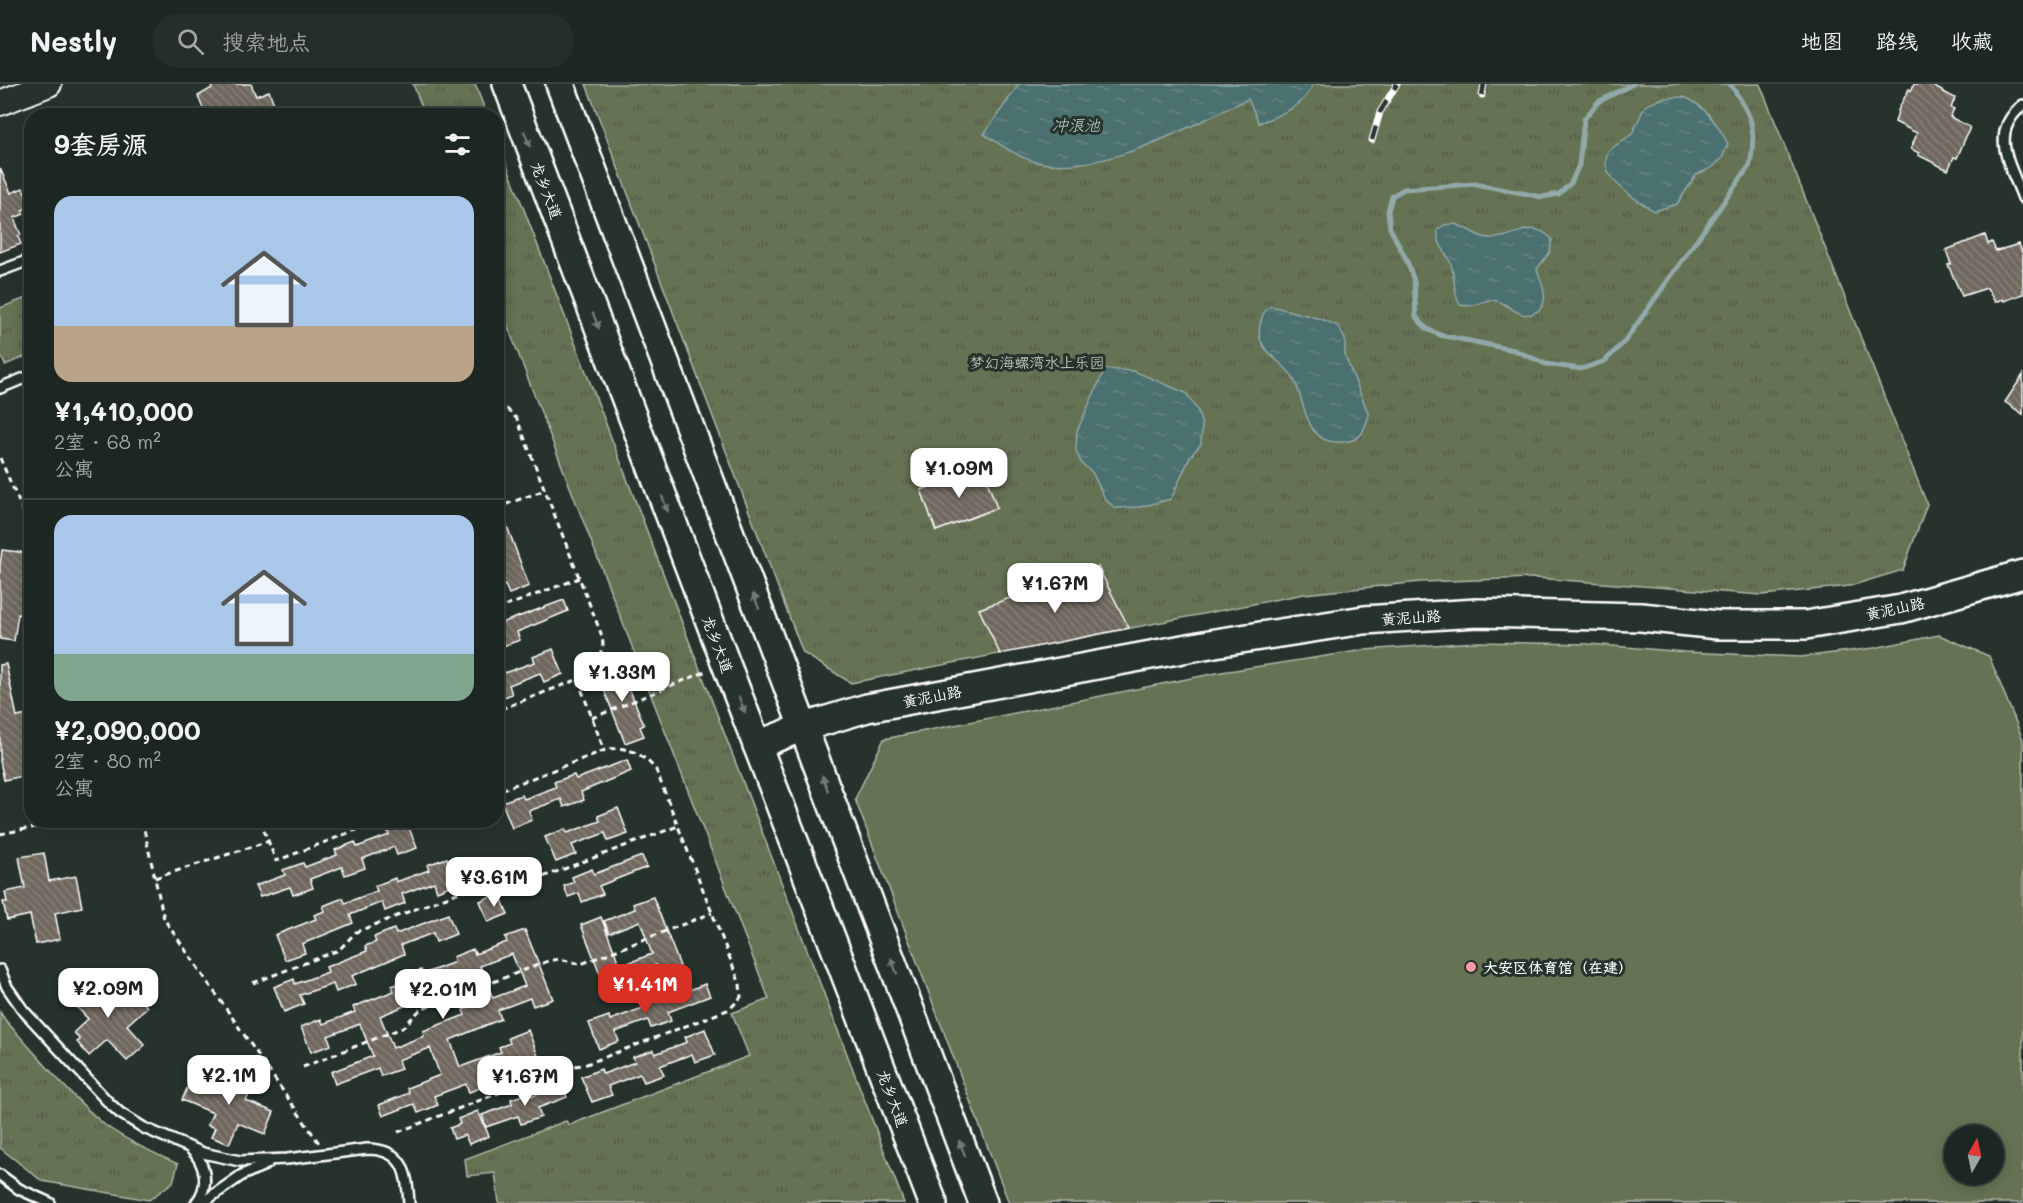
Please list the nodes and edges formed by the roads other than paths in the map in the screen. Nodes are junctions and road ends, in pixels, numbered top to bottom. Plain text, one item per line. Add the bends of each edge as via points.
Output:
1 (49, 84) edge
2 (507, 84) edge
3 (560, 84) edge
4 (0, 103) edge
5 (2023, 105) edge
6 (2023, 198) edge
7 (24, 262) edge
8 (0, 271) edge
9 (24, 378) edge
10 (0, 388) edge
11 (2023, 574) edge
12 (804, 727) junction
13 (757, 745) junction
14 (0, 970) edge
15 (186, 1146) junction
16 (287, 1159) junction
17 (0, 1175) edge
18 (50, 1203) edge
19 (196, 1203) edge
20 (202, 1203) edge
21 (409, 1203) edge
22 (933, 1203) edge
23 (983, 1203) edge

1 - 4 street
2 -> 13 main road, 龙乡大道
12 -> 3 main road
5 - 6 lane via 2012,115 2003,137
7 - 8 lane
9 - 10 lane
11 - 12 main road, 黄泥山路 via 1901,609 1806,625 1718,625 1641,617 1477,613 1364,620 1215,643 867,708
12 - 13 main road, 黄泥山路
23 -> 12 main road
13 - 22 main road, 龙乡大道
14 - 15 lane via 23,1010 114,1108 144,1128
15 - 16 lane via 227,1160
15 - 19 lane via 198,1157 205,1174
16 - 20 lane via 252,1170
16 - 21 lane via 367,1149 389,1153 404,1170
17 - 18 lane via 20,1190

